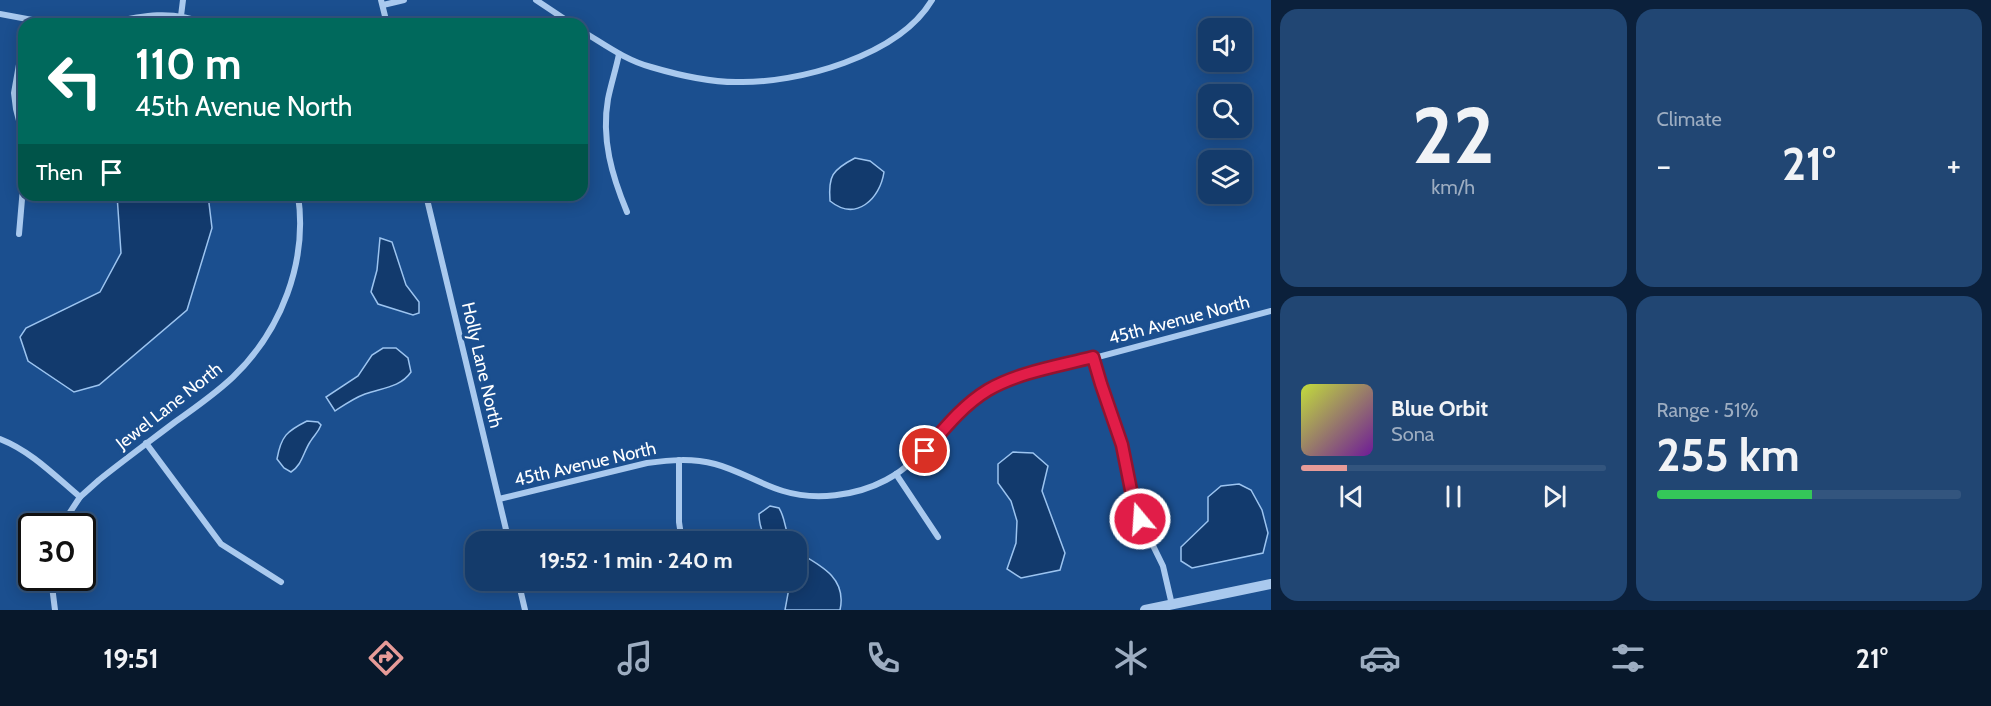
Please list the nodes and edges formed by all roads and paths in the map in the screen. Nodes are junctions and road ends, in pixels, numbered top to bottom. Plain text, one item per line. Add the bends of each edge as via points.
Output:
1 (183, 0) edge
2 (404, 0) edge
3 (536, 0) edge
4 (932, 0) edge
5 (382, 3) edge
6 (0, 14) edge
7 (181, 16) junction
8 (129, 18) edge
9 (188, 18) edge
10 (386, 18) edge
11 (563, 18) edge
12 (18, 19) edge
13 (588, 35) edge
14 (620, 54) junction
15 (18, 70) edge
16 (18, 117) edge
17 (22, 201) edge
18 (299, 201) edge
19 (427, 201) edge
20 (627, 212) dead end
21 (19, 234) dead end
22 (1271, 311) edge
23 (1093, 357) junction
24 (0, 440) edge
25 (146, 443) junction
26 (679, 460) junction
27 (896, 474) junction
28 (80, 497) junction
29 (499, 499) junction
30 (70, 513) edge
31 (506, 531) edge
32 (680, 531) edge
33 (938, 537) dead end
34 (281, 582) dead end
35 (1271, 584) edge
36 (52, 591) edge
37 (521, 591) edge
38 (1172, 607) edge
39 (55, 610) edge
40 (525, 610) edge
41 (1146, 610) edge

1 - 7 street
2 - 5 street
3 - 11 street
4 - 14 street via 888,42 830,68 786,78 736,82 693,77
5 - 10 street
6 - 12 street
7 - 8 street
7 - 9 street
13 - 14 street
14 - 20 street via 605,129 609,162
15 - 16 street via 14,93
17 - 21 street
18 - 25 street, Jewel Lane North via 300,230 291,285 268,335 214,394
19 - 29 street, Holly Lane North
22 - 23 street, 45th Avenue North
23 - 27 street, 45th Avenue North via 1004,382 987,391
23 - 38 street via 1122,445 1140,519 1163,566
24 - 28 street via 32,456
25 - 28 street, Jewel Lane North
25 - 34 street via 221,544
26 - 27 street, 45th Avenue North via 716,464 785,492 810,496 860,490
26 - 29 street, 45th Avenue North via 647,463
26 - 32 street
27 - 33 street
28 - 30 street, Jewel Lane North
29 - 31 street, Holly Lane North
35 - 38 street
36 - 39 street
37 - 40 street
38 - 41 street

